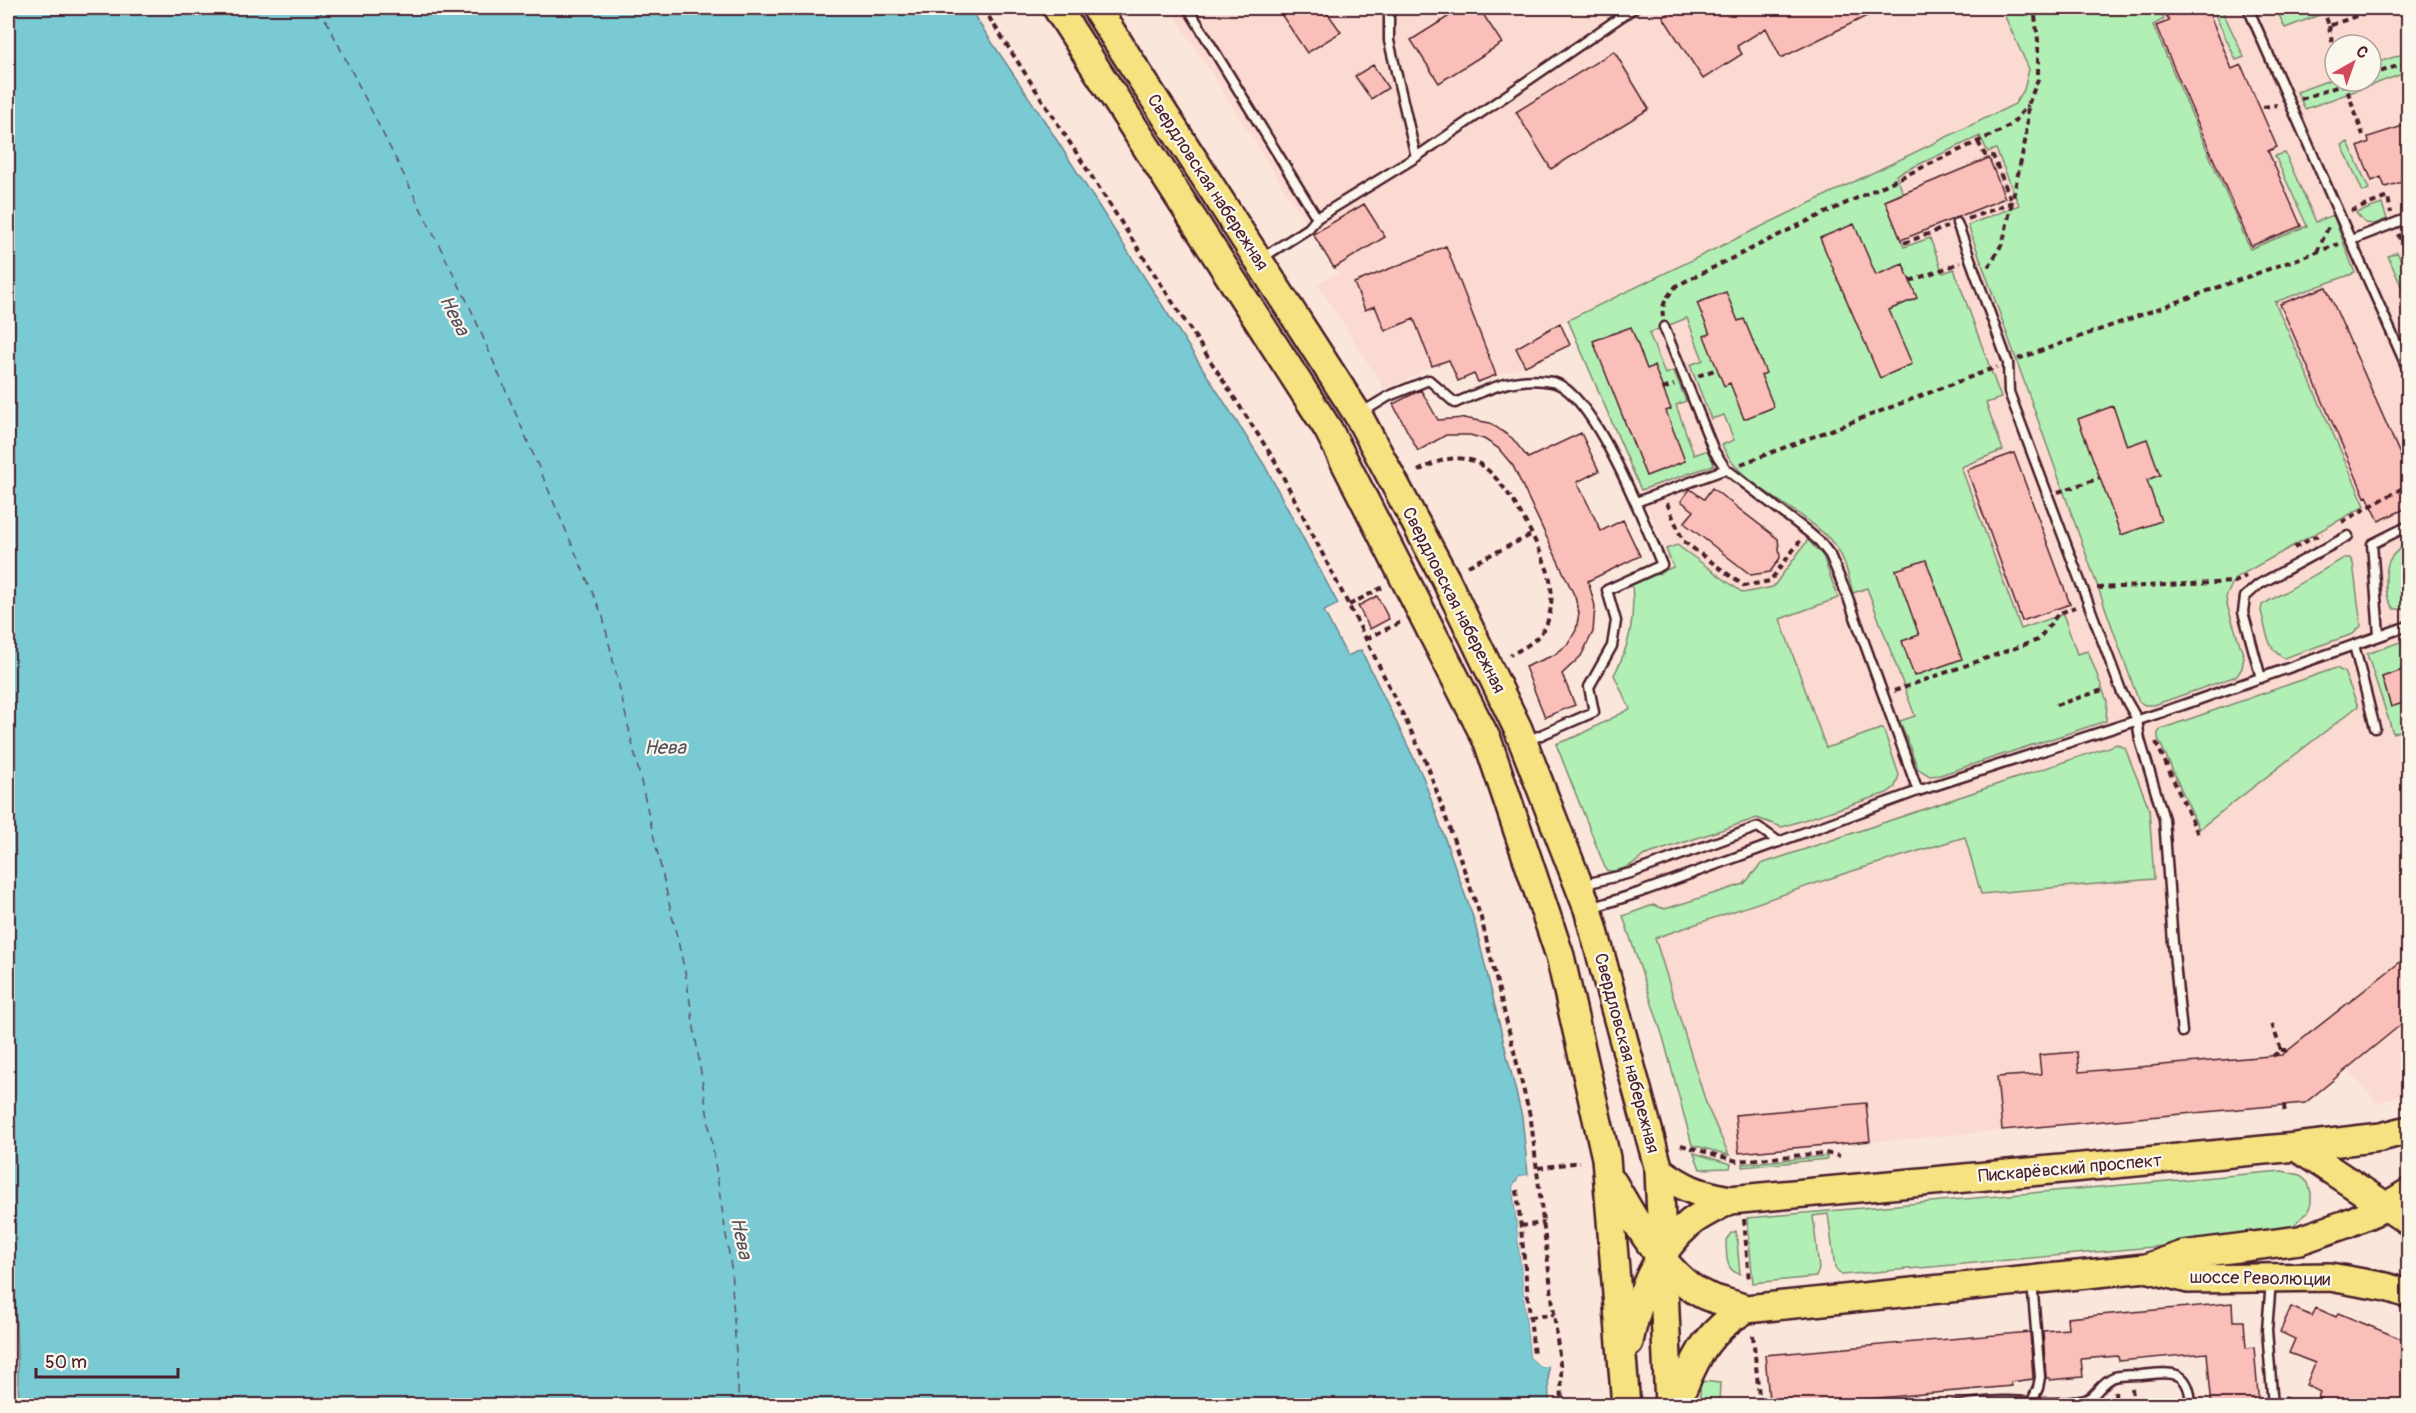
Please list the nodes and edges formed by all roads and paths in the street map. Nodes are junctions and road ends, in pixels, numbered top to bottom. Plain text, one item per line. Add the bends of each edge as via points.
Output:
1 (983, 8) edge
2 (1057, 8) edge
3 (1095, 8) edge
4 (1188, 8) edge
5 (1389, 8) edge
6 (1634, 8) edge
7 (2034, 8) edge
8 (2248, 8) edge
9 (2323, 8) edge
10 (2378, 8) edge
11 (2329, 26) junction
12 (2330, 33) edge
13 (2409, 62) edge
14 (2383, 71) edge
15 (2323, 91) edge
16 (2348, 93) edge
17 (2291, 103) junction
18 (2028, 105) junction
19 (2363, 135) dead end
20 (1978, 142) junction
21 (1416, 157) junction
22 (2388, 197) dead end
23 (2012, 202) junction
24 (2341, 216) junction
25 (1317, 218) junction
26 (2409, 218) edge
27 (1957, 223) junction
28 (2351, 240) junction
29 (1904, 243) dead end
30 (2316, 253) junction
31 (1259, 260) junction
32 (1970, 260) junction
33 (1910, 281) dead end
34 (1979, 284) junction
35 (1664, 327) joint
36 (2008, 363) junction
37 (2409, 370) edge
38 (1358, 415) junction
39 (1726, 469) junction
40 (1418, 471) dead end
41 (2100, 478) dead end
42 (2409, 485) edge
43 (1661, 492) junction
44 (2049, 495) junction
45 (1636, 502) junction
46 (2336, 525) dead end
47 (2409, 526) edge
48 (1808, 531) junction
49 (2326, 531) dead end
50 (1531, 535) junction
51 (2348, 536) dead end
52 (2286, 552) dead end
53 (1468, 566) dead end
54 (2255, 570) dead end
55 (1383, 587) dead end
56 (2084, 589) junction
57 (1349, 606) junction
58 (2074, 607) dead end
59 (1401, 622) dead end
60 (2409, 626) edge
61 (2379, 635) junction
62 (1366, 639) junction
63 (2354, 645) junction
64 (1510, 655) dead end
65 (2261, 678) junction
66 (2106, 689) dead end
67 (1883, 695) junction
68 (2056, 705) dead end
69 (2137, 719) junction
70 (2375, 728) dead end
71 (2154, 736) dead end
72 (1524, 742) junction
73 (1918, 791) junction
74 (2198, 834) dead end
75 (1779, 842) junction
76 (1584, 897) junction
77 (2272, 1024) dead end
78 (2182, 1032) dead end
79 (2281, 1050) junction
80 (2290, 1050) dead end
81 (2273, 1056) dead end
82 (2284, 1105) dead end
83 (2285, 1115) dead end
84 (2409, 1130) edge
85 (1681, 1145) dead end
86 (2295, 1147) junction
87 (1840, 1156) dead end
88 (1580, 1162) dead end
89 (1538, 1168) junction
90 (1659, 1170) junction
91 (1608, 1174) junction
92 (1517, 1190) dead end
93 (2401, 1206) edge
94 (1737, 1209) junction
95 (1544, 1223) junction
96 (1521, 1226) junction
97 (1661, 1256) junction
98 (2146, 1268) junction
99 (2272, 1278) junction
100 (2031, 1279) junction
101 (2409, 1294) edge
102 (1747, 1296) junction
103 (1554, 1315) junction
104 (1530, 1317) junction
105 (1753, 1335) dead end
106 (1534, 1355) dead end
107 (1624, 1366) junction
108 (2030, 1405) edge
109 (1562, 1406) edge
110 (1626, 1406) edge
111 (1669, 1406) edge
112 (1676, 1406) edge
113 (1760, 1406) edge
114 (1953, 1406) edge
115 (2191, 1406) edge
116 (2273, 1406) edge

1 - 57 path via 1275,461
2 - 91 main road, Свердловская набережная via 1328,429 1488,742 1560,956
3 - 31 main road, Свердловская набережная
4 - 25 lane
5 - 21 lane via 1389,41
6 - 21 lane
7 - 18 path via 2037,79
8 - 17 lane
9 - 11 path
10 - 11 path
11 - 12 path
13 - 14 path
15 - 17 path
16 - 19 path
17 - 24 lane
18 - 20 path via 2011,125
18 - 23 path via 2026,137
20 - 23 path via 1985,155 1993,156
20 - 35 path via 1676,286 1662,309
21 - 25 lane
22 - 24 path
23 - 27 path
23 - 34 path via 2003,242
24 - 28 lane
24 - 30 path via 2331,221
25 - 31 lane via 1310,228
26 - 28 lane
27 - 29 path
27 - 32 lane
28 - 30 path
28 - 37 lane
30 - 36 path
31 - 38 main road, Свердловская набережная
32 - 33 path
32 - 34 lane
34 - 36 lane
35 - 39 lane via 1714,451
36 - 39 path
36 - 44 lane via 2009,393
38 - 45 lane via 1389,396 1429,380 1455,403 1520,379 1555,382 1575,396 1594,421
38 - 72 main road, Свердловская набережная via 1445,578
39 - 43 lane
39 - 48 lane
40 - 50 path via 1450,458 1472,460 1493,472
41 - 44 path
42 - 46 path
43 - 45 lane
43 - 48 path via 1683,541 1744,586 1770,581
44 - 56 lane
45 - 72 lane via 1662,564 1607,590 1616,621 1611,646 1589,687 1594,712
47 - 61 lane via 2372,544
48 - 67 lane via 1830,555
49 - 52 path
50 - 53 path
50 - 64 path via 1548,570 1552,597 1547,622 1537,640
51 - 65 lane via 2258,585 2245,597 2243,612
54 - 56 path via 2235,582
55 - 57 path
56 - 69 lane via 2122,693
57 - 62 path
58 - 67 path via 2058,614 2038,640
59 - 62 path
60 - 61 lane
61 - 63 lane
62 - 89 path via 1427,764 1480,918 1531,1120
63 - 65 lane
63 - 70 lane
65 - 69 lane
66 - 68 path
67 - 73 lane
69 - 73 lane
69 - 78 lane via 2164,819
71 - 74 path
72 - 76 main road, Свердловская набережная
73 - 75 lane
75 - 76 lane via 1629,897
75 - 76 lane via 1758,827 1631,873
76 - 90 main road, Свердловская набережная
77 - 79 path
79 - 80 path
79 - 81 path
82 - 83 path
84 - 86 main road, Пискарёвский проспект
85 - 87 path via 1737,1161 1825,1153
86 - 93 main road
86 - 94 main road, Пискарёвский проспект
88 - 89 path
89 - 95 path
90 - 94 main road, Пискарёвский проспект via 1701,1195
90 - 97 main road, Свердловская набережная
91 - 97 main road, Свердловская набережная via 1634,1221
91 - 107 main road, Свердловская набережная
92 - 96 path
93 - 98 main road via 2300,1240 2183,1255
94 - 97 main road, Пискарёвский проспект via 1691,1221
94 - 102 path
95 - 96 path
95 - 103 path
96 - 104 path
97 - 102 main road via 1679,1278 1705,1295
97 - 107 main road, Свердловская набережная via 1634,1316
97 - 111 main road, Свердловская набережная
98 - 99 main road, шоссе Революции via 2188,1279
98 - 100 main road
99 - 101 main road, шоссе Революции via 2330,1277
99 - 116 lane via 2266,1330
100 - 102 main road
100 - 108 lane via 2040,1377
102 - 112 main road via 1707,1341
103 - 104 path
103 - 109 path
104 - 106 path
105 - 113 path
107 - 110 main road, Свердловская набережная
108 - 114 lane via 2007,1401
108 - 115 lane via 2084,1401 2114,1377 2170,1372 2184,1378

